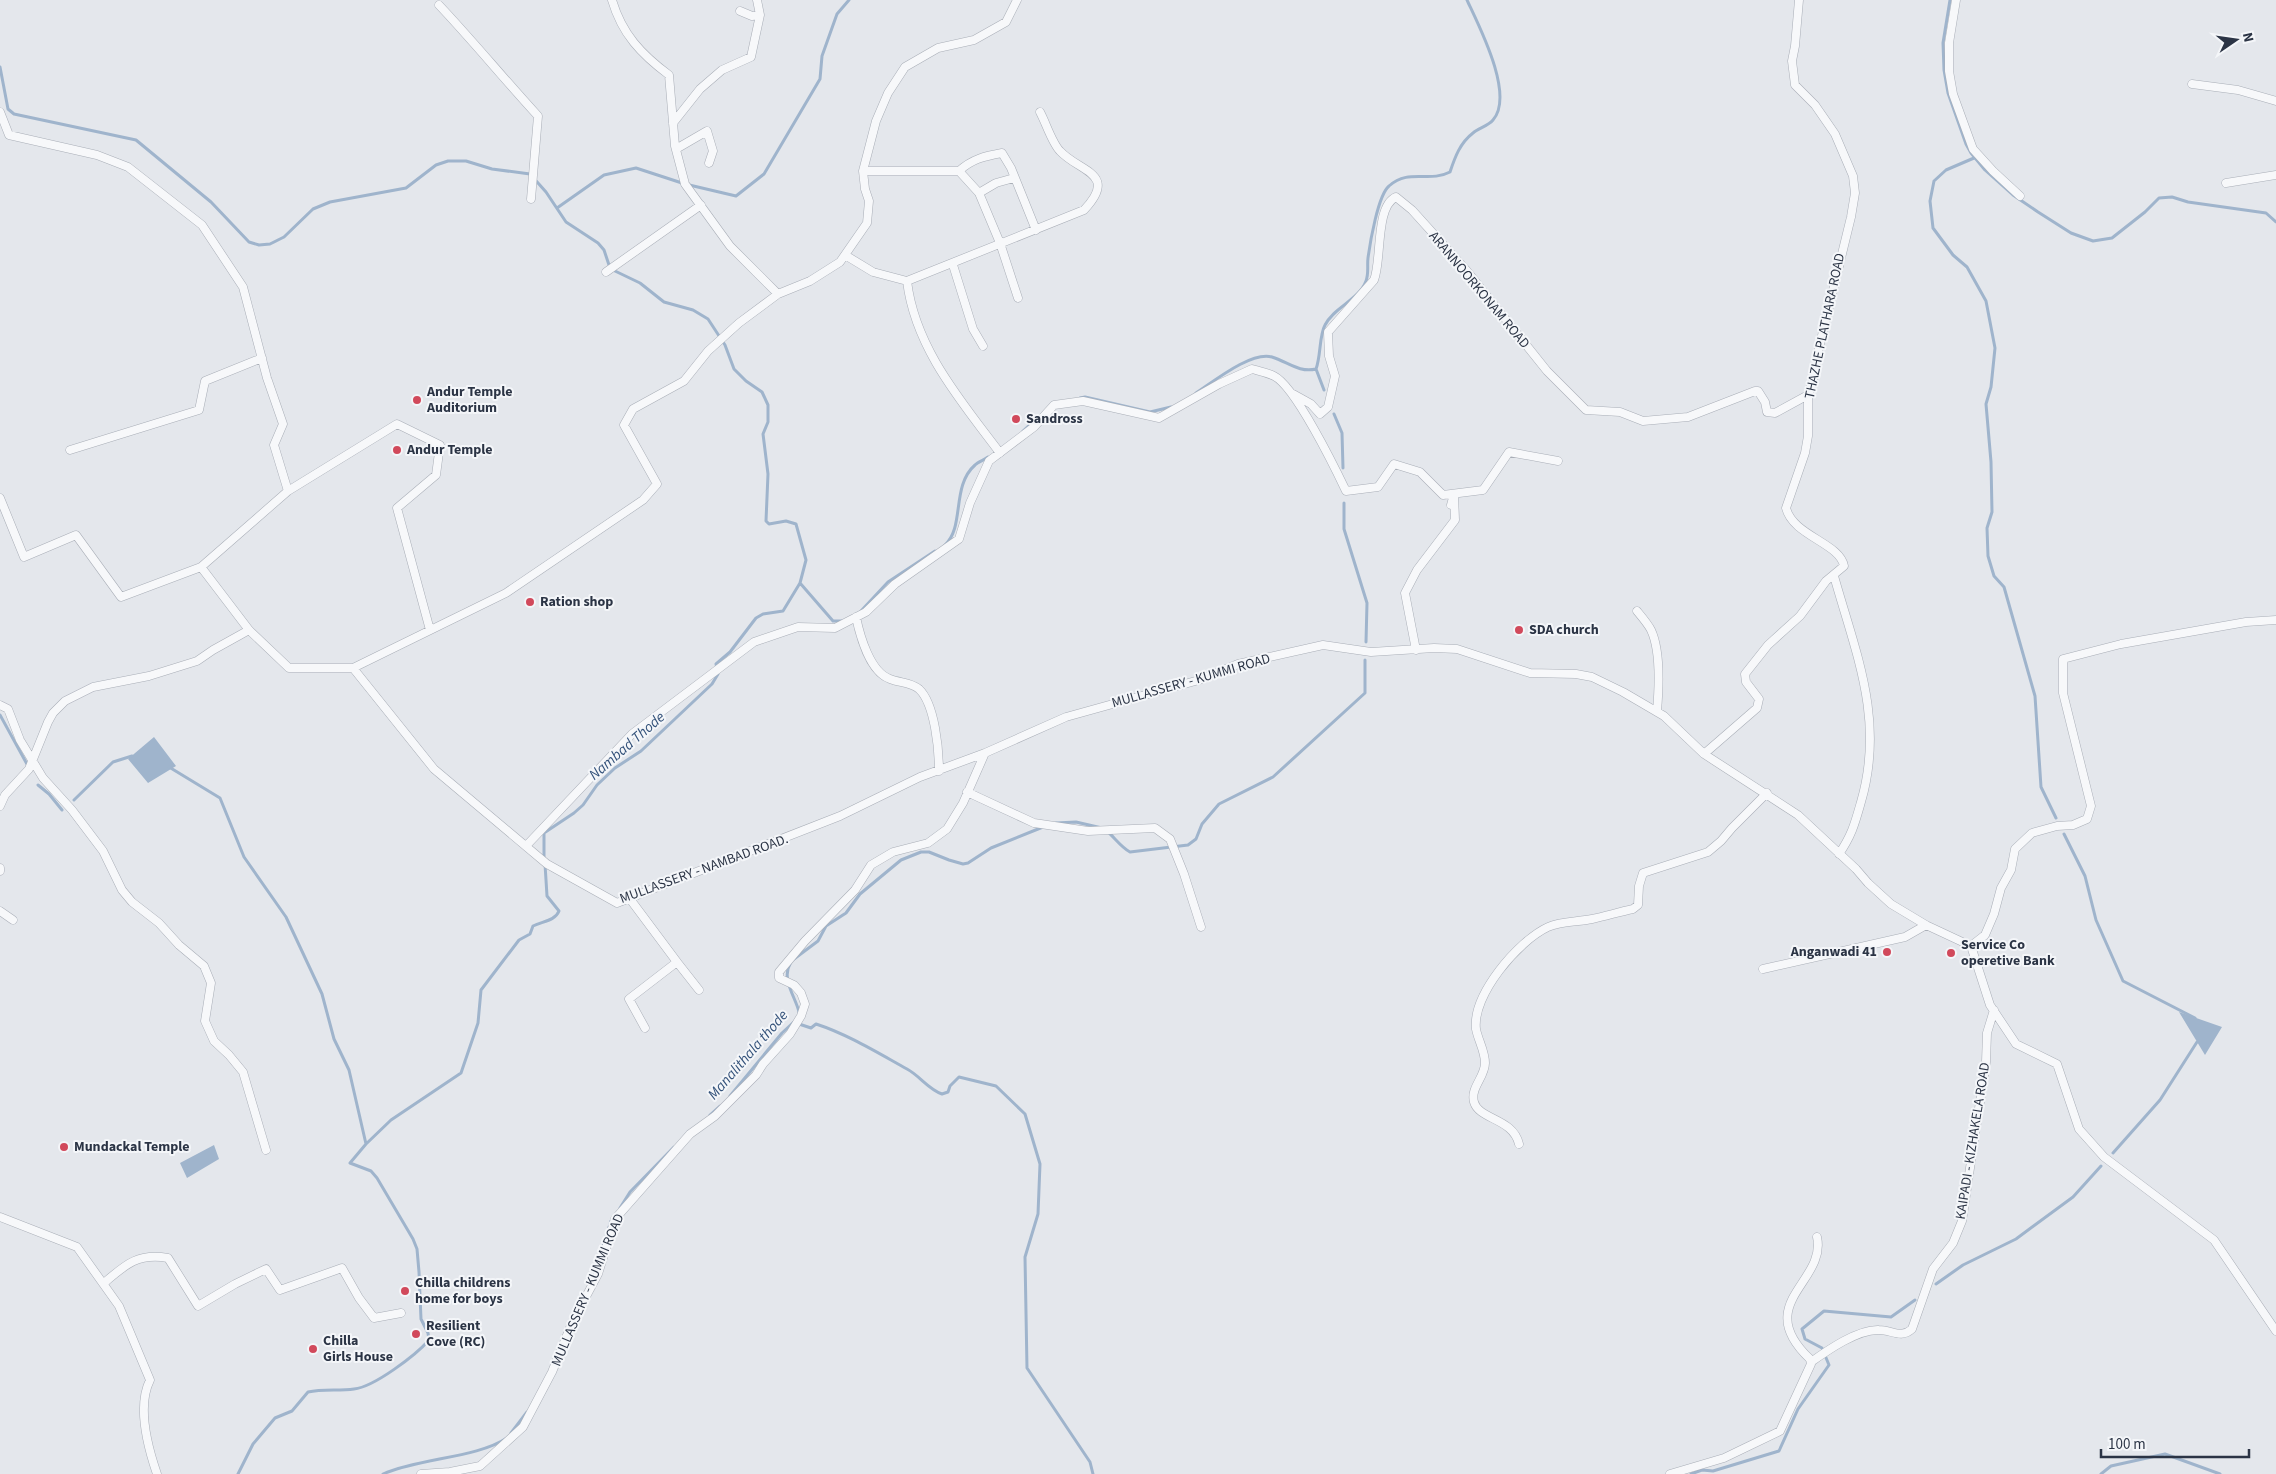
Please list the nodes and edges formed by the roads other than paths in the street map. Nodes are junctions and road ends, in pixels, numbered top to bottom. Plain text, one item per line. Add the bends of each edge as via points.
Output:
1 (612, 0) edge
2 (757, 0) edge
3 (1017, 0) edge
4 (1798, 0) edge
5 (1956, 0) edge
6 (439, 5) dead end
7 (740, 11) dead end
8 (760, 15) junction
9 (2192, 84) dead end
10 (2276, 101) edge
11 (0, 112) edge
12 (1040, 112) dead end
13 (673, 123) junction
14 (9, 135) junction
15 (0, 136) edge
16 (676, 150) junction
17 (709, 163) dead end
18 (959, 170) junction
19 (863, 171) junction
20 (2276, 175) edge
21 (1014, 178) junction
22 (2226, 183) dead end
23 (979, 194) junction
24 (2020, 196) dead end
25 (531, 199) dead end
26 (701, 206) junction
27 (1036, 230) junction
28 (1000, 243) junction
29 (845, 255) junction
30 (953, 265) junction
31 (606, 272) dead end
32 (907, 282) junction
33 (778, 294) junction
34 (1018, 298) dead end
35 (982, 346) dead end
36 (262, 358) junction
37 (1290, 392) junction
38 (1808, 395) junction
39 (70, 450) dead end
40 (1000, 452) junction
41 (1558, 461) dead end
42 (288, 491) junction
43 (1454, 494) junction
44 (0, 498) edge
45 (1451, 505) dead end
46 (201, 567) junction
47 (1834, 576) junction
48 (1637, 611) dead end
49 (856, 617) junction
50 (2276, 620) edge
51 (250, 630) junction
52 (430, 630) junction
53 (1416, 650) junction
54 (352, 668) junction
55 (0, 705) edge
56 (1656, 711) junction
57 (985, 753) junction
58 (1704, 754) junction
59 (33, 762) junction
60 (939, 771) junction
61 (967, 792) junction
62 (1767, 793) junction
63 (0, 806) edge
64 (526, 846) junction
65 (1839, 854) junction
66 (630, 899) junction
67 (0, 911) edge
68 (12, 920) dead end
69 (1926, 924) junction
70 (1201, 927) dead end
71 (1971, 946) junction
72 (677, 962) junction
73 (1764, 969) dead end
74 (699, 990) dead end
75 (1994, 1010) junction
76 (645, 1028) dead end
77 (1519, 1144) dead end
78 (266, 1150) dead end
79 (0, 1217) edge
80 (1817, 1237) dead end
81 (104, 1282) junction
82 (400, 1313) dead end
83 (2276, 1331) edge
84 (1810, 1365) junction
85 (157, 1474) edge
86 (420, 1474) edge
87 (1670, 1474) edge

1 - 13 street via 617,17 631,40 646,58 669,75
2 - 8 street
3 - 19 street via 1006,22 974,40 938,48 905,67 888,93 876,121
4 - 38 street, THAZHE PLATHARA ROAD via 1796,46 1792,61 1795,85 1815,105 1836,134 1853,176 1854,193
5 - 24 street via 1949,49 1954,94 1973,149
6 - 25 street via 538,116
7 - 8 street via 752,16
8 - 13 street via 751,57 722,70 700,89
9 - 10 street via 2238,90
11 - 14 street
12 - 27 street via 1059,150 1094,176 1098,191 1084,210
13 - 16 street
14 - 15 street
14 - 36 street via 97,155 128,167 202,225 243,287
16 - 17 street via 707,131 713,150
16 - 26 street via 685,184
18 - 19 street
18 - 21 street via 982,156 1002,153 1012,168
18 - 23 street
19 - 29 street via 870,201 867,223
20 - 22 street
21 - 23 street via 996,183
21 - 27 street
23 - 28 street
26 - 31 street
26 - 33 street via 730,246
27 - 28 street
28 - 30 street
28 - 34 street
29 - 32 street via 873,272
29 - 33 street via 840,262 810,281
30 - 32 street
30 - 35 street via 973,329
32 - 40 street via 913,313 944,378
33 - 52 street via 721,338 684,381 633,409 624,424 657,484 643,500 506,592
36 - 39 street via 205,382 199,410
36 - 42 street via 283,424 274,445
37 - 38 street, ARANNOORKONAM ROAD via 1311,404 1320,414 1328,407 1335,376 1329,356 1328,332 1374,280 1378,271 1377,252 1385,212 1390,200 1396,196 1467,271 1547,371 1586,410 1620,412 1644,421 1688,417 1758,391 1767,412 1775,413
37 - 40 street, ARANNOORKONAM ROAD via 1276,376 1252,369 1159,418 1082,400 1054,405 1034,427
37 - 43 street, ARANNOORKONAM ROAD via 1327,452 1346,492 1378,487 1394,464 1420,472 1443,495
38 - 47 street, THAZHE PLATHARA ROAD via 1806,445 1786,508 1802,531 1830,548 1843,561 1844,566
40 - 49 street, ARANNOORKONAM ROAD via 989,462 970,503 959,539 895,584 866,612
41 - 43 street via 1509,452 1483,490
42 - 46 street
42 - 52 street via 397,424 440,445 436,476 396,508
43 - 45 street
43 - 53 street via 1455,520 1417,570 1405,593
44 - 46 street via 24,557 76,535 121,597
46 - 51 street
47 - 58 street via 1745,674 1746,682 1759,699 1757,708
47 - 65 street via 1868,701 1871,746 1868,778 1852,835
48 - 56 street via 1651,631 1656,652 1659,685
49 - 60 street via 877,672 912,684 922,694 940,750
49 - 64 street, ARANNOORKONAM ROAD via 835,628 798,627 754,642 632,734
50 - 71 street via 2246,622 2121,644 2063,659 2063,693 2091,806 2087,818 2073,825 2032,833 2014,849 2011,870 2001,888 1994,914 1984,935
51 - 54 street via 289,668
51 - 59 street via 197,661 93,688 65,701 48,722
52 - 54 street
53 - 56 street, MULLASSERY - KUMMI ROAD via 1457,650 1530,673 1592,677
53 - 57 street, MULLASSERY - KUMMI ROAD via 1371,652 1323,645 1238,664 1199,680 1066,717
54 - 64 street, MULLASSERY - NAMBAD ROAD. via 434,769
55 - 59 street via 8,709
56 - 58 street, MULLASSERY - KUMMI ROAD
57 - 60 street, MULLASSERY - NAMBAD ROAD.
57 - 61 street, MULLASSERY - KUMMI ROAD
58 - 62 street, MULLASSERY - KUMMI ROAD
59 - 63 street via 5,795
59 - 78 street via 103,851 122,890 132,902 204,966 211,983 205,1021 214,1041 242,1072
60 - 66 street, MULLASSERY - NAMBAD ROAD. via 840,816
61 - 70 street via 1034,823 1088,831 1155,828 1170,839
61 - 86 street, MULLASSERY - KUMMI ROAD via 947,829 938,836 928,843 893,852 871,864 855,890 779,972 779,978 794,985 801,994 805,1008 790,1034 756,1075 715,1116 690,1134 615,1219 598,1274 523,1427 480,1466
62 - 65 street, MULLASSERY - KUMMI ROAD via 1798,815
62 - 77 street via 1708,852 1643,873 1638,905 1633,909 1549,926 1503,964 1481,1003 1476,1029 1485,1062 1474,1102 1479,1112 1505,1125 1518,1138
64 - 66 street, MULLASSERY - NAMBAD ROAD. via 547,864 617,904
65 - 69 street, MULLASSERY - KUMMI ROAD via 1878,893
66 - 72 street
67 - 68 street
69 - 71 street, MULLASSERY - KUMMI ROAD
69 - 73 street via 1905,937
71 - 75 street
72 - 74 street
72 - 76 street via 630,999
75 - 83 street via 2016,1044 2057,1064 2078,1129 2104,1157 2214,1240
75 - 84 street, KAIPADI - KIZHAKELA ROAD via 1987,1033 1986,1062 1962,1221 1953,1243 1933,1269 1912,1329 1907,1334 1877,1330 1859,1334 1837,1344
79 - 81 street via 77,1247
80 - 84 street via 1816,1260 1787,1314 1791,1333
81 - 82 street via 142,1256 168,1258 198,1306 266,1269 280,1290 342,1268 374,1318
81 - 85 street via 119,1306 150,1380 145,1390 144,1420
84 - 87 street via 1780,1431 1724,1458

